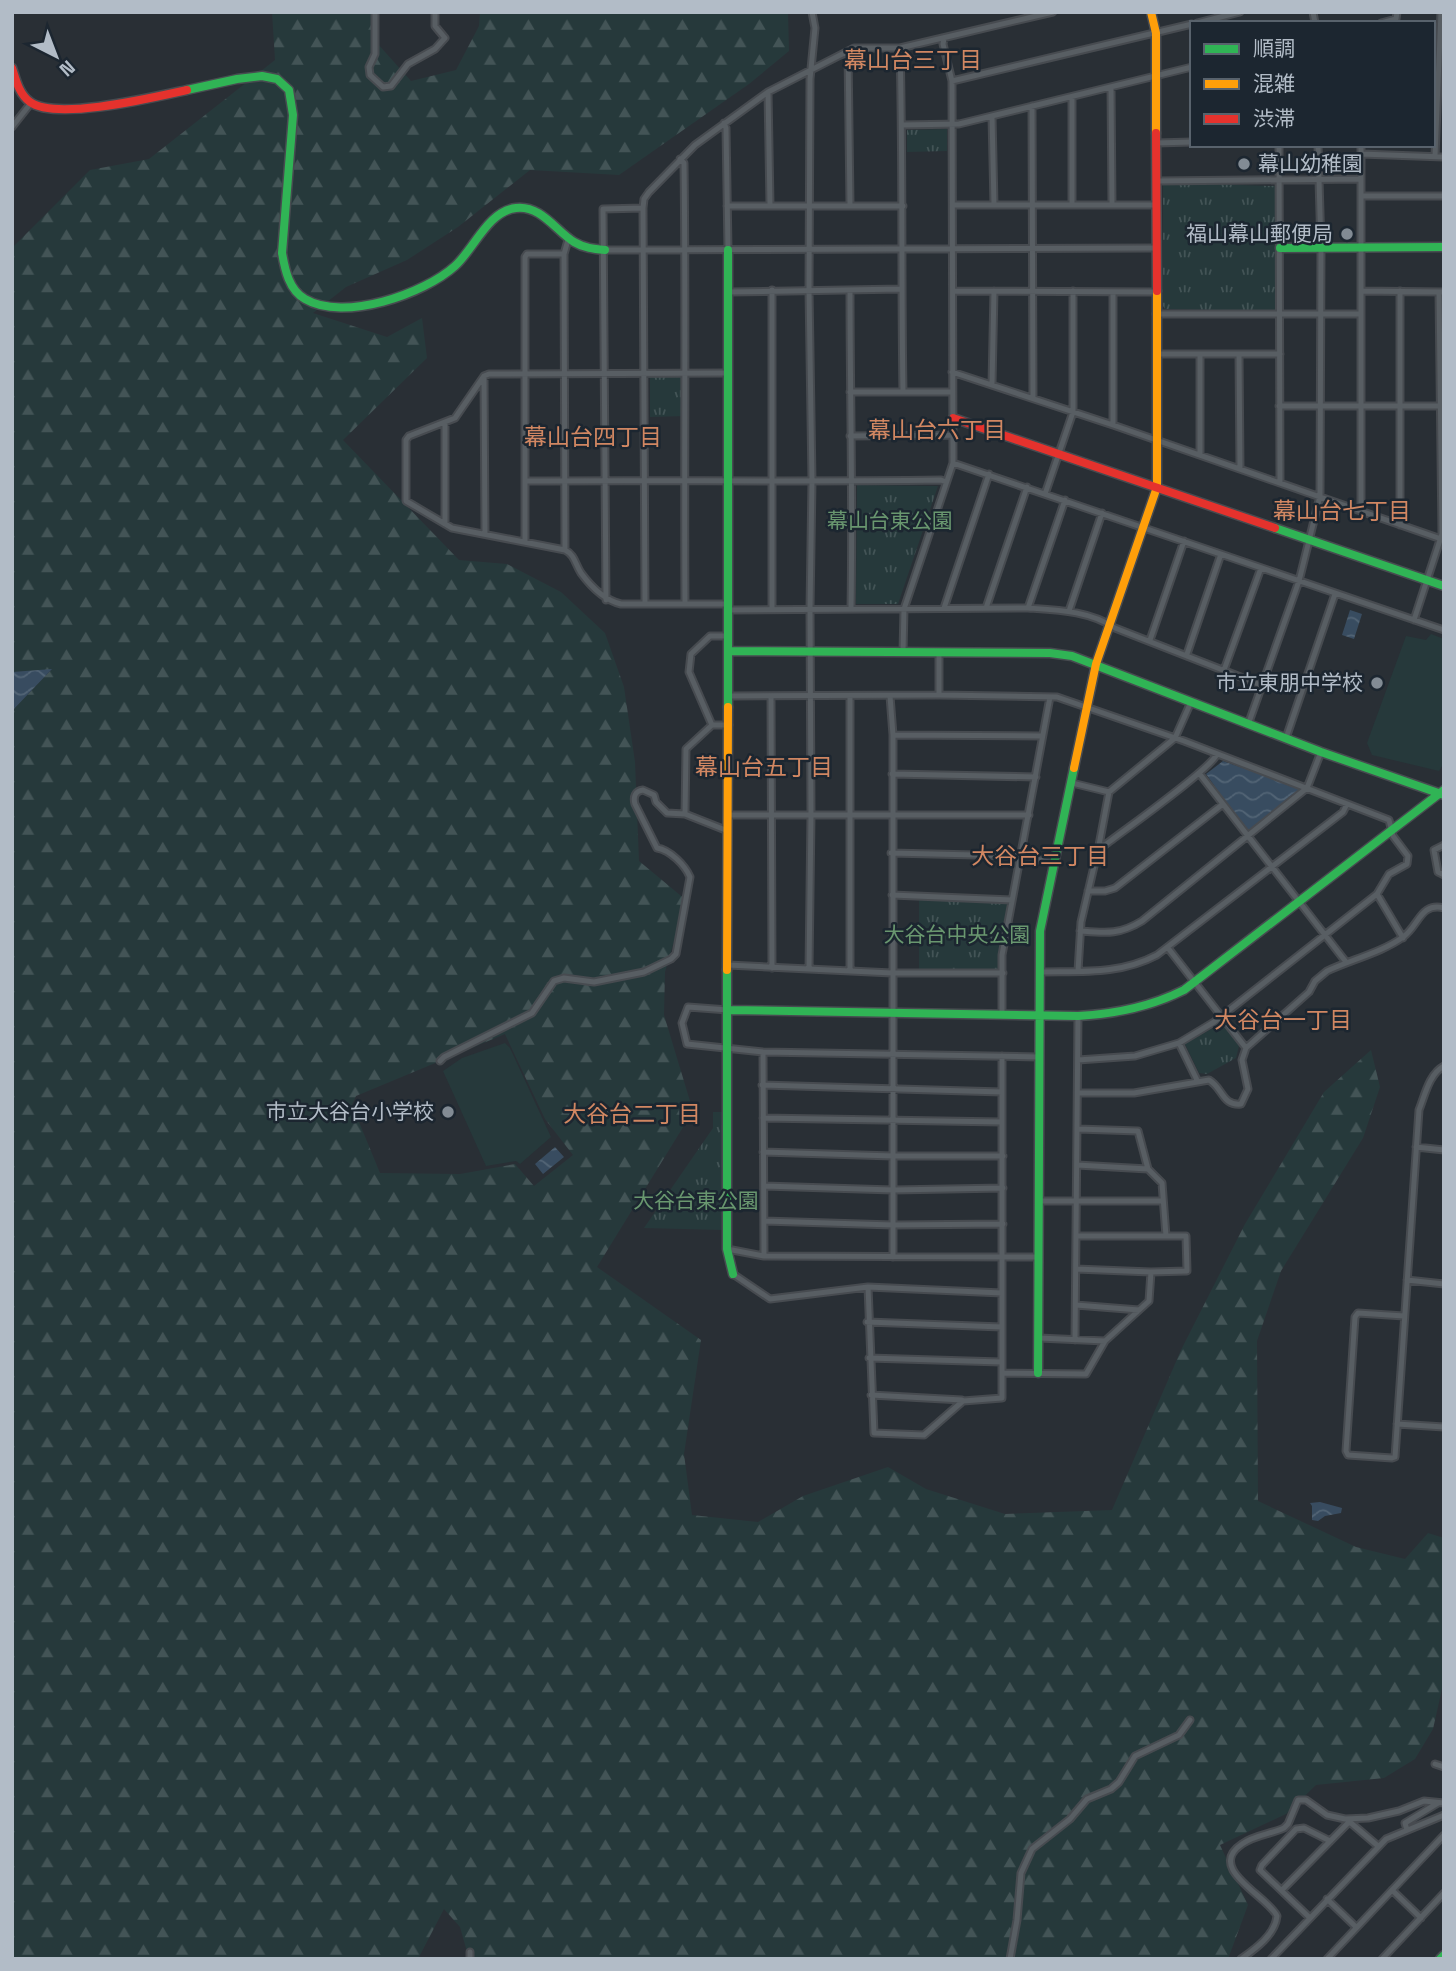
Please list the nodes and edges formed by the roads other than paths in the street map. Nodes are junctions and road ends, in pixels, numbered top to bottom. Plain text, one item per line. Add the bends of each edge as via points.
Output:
1 (375, 12) edge
2 (435, 12) edge
3 (812, 12) edge
4 (1053, 12) edge
5 (1151, 12) edge
6 (1240, 12) edge
7 (1441, 12) edge
8 (1202, 21) edge
9 (1190, 24) edge
10 (1156, 33) junction
11 (944, 38) junction
12 (900, 48) junction
13 (848, 51) junction
14 (12, 68) edge
15 (1190, 68) edge
16 (810, 70) junction
17 (1156, 77) junction
18 (952, 81) junction
19 (1111, 87) junction
20 (768, 92) junction
21 (1072, 97) junction
22 (31, 103) junction
23 (1032, 106) junction
24 (992, 116) junction
25 (724, 123) junction
26 (902, 125) junction
27 (953, 125) junction
28 (12, 127) edge
29 (1190, 142) edge
30 (1156, 143) junction
31 (1279, 147) edge
32 (1318, 147) edge
33 (1361, 147) edge
34 (1396, 147) edge
35 (1362, 154) junction
36 (1396, 154) junction
37 (1435, 156) junction
38 (1444, 157) edge
39 (680, 159) junction
40 (1361, 178) junction
41 (1318, 179) junction
42 (1280, 180) junction
43 (1157, 181) junction
44 (1361, 196) junction
45 (1444, 196) edge
46 (770, 205) junction
47 (850, 205) junction
48 (953, 205) junction
49 (993, 205) junction
50 (1033, 205) junction
51 (1072, 205) junction
52 (1112, 205) junction
53 (1156, 205) junction
54 (727, 206) junction
55 (811, 206) junction
56 (903, 206) junction
57 (643, 208) junction
58 (568, 240) junction
59 (1156, 247) junction
60 (1444, 247) edge
61 (685, 248) junction
62 (1034, 248) junction
63 (1280, 248) junction
64 (1321, 248) junction
65 (1361, 248) junction
66 (642, 249) junction
67 (952, 249) junction
68 (605, 250) junction
69 (728, 250) junction
70 (902, 250) junction
71 (810, 251) junction
72 (564, 254) junction
73 (901, 289) junction
74 (772, 290) junction
75 (809, 290) junction
76 (850, 290) junction
77 (953, 291) junction
78 (994, 291) junction
79 (1073, 291) junction
80 (1361, 291) junction
81 (729, 292) junction
82 (1034, 292) junction
83 (1113, 292) junction
84 (1157, 292) junction
85 (1400, 292) junction
86 (1442, 292) edge
87 (1279, 313) junction
88 (1320, 313) junction
89 (1156, 314) junction
90 (1361, 314) junction
91 (1157, 354) junction
92 (1200, 354) junction
93 (1239, 354) junction
94 (1280, 354) junction
95 (952, 372) junction
96 (728, 373) junction
97 (525, 374) junction
98 (565, 374) junction
99 (604, 374) junction
100 (644, 374) junction
101 (687, 374) junction
102 (484, 376) junction
103 (992, 384) junction
104 (850, 392) junction
105 (903, 392) junction
106 (952, 392) junction
107 (1032, 398) junction
108 (1279, 406) junction
109 (1321, 406) junction
110 (1362, 406) junction
111 (1401, 406) junction
112 (1442, 406) edge
113 (1073, 412) junction
114 (953, 418) junction
115 (445, 423) junction
116 (1113, 425) junction
117 (953, 435) junction
118 (850, 436) junction
119 (1157, 441) junction
120 (1059, 453) junction
121 (1200, 455) junction
122 (953, 463) junction
123 (1240, 470) junction
124 (989, 474) junction
125 (728, 479) junction
126 (565, 480) junction
127 (605, 480) junction
128 (684, 480) junction
129 (526, 481) junction
130 (645, 481) junction
131 (773, 481) junction
132 (812, 481) junction
133 (853, 481) junction
134 (946, 482) junction
135 (1280, 483) junction
136 (1027, 487) junction
137 (1157, 487) junction
138 (1045, 494) junction
139 (1320, 496) junction
140 (1065, 500) junction
141 (1361, 511) junction
142 (1102, 513) junction
143 (445, 524) junction
144 (1400, 525) junction
145 (1144, 528) junction
146 (485, 533) junction
147 (1311, 539) junction
148 (1442, 540) edge
149 (525, 541) junction
150 (1184, 541) junction
151 (565, 550) junction
152 (1221, 554) junction
153 (1261, 568) junction
154 (1427, 580) junction
155 (1299, 581) junction
156 (1444, 586) edge
157 (1335, 594) junction
158 (606, 600) junction
159 (645, 603) junction
160 (685, 604) junction
161 (728, 607) junction
162 (851, 608) junction
163 (944, 608) junction
164 (986, 608) junction
165 (1028, 608) junction
166 (772, 609) junction
167 (810, 609) junction
168 (904, 609) junction
169 (1069, 611) junction
170 (1414, 620) junction
171 (1110, 624) junction
172 (1444, 631) edge
173 (729, 636) junction
174 (1150, 640) junction
175 (729, 652) junction
176 (811, 653) junction
177 (903, 653) junction
178 (939, 654) junction
179 (1187, 654) junction
180 (1096, 664) junction
181 (1224, 670) junction
182 (1261, 685) junction
183 (940, 695) junction
184 (729, 696) junction
185 (771, 696) junction
186 (811, 696) junction
187 (850, 696) junction
188 (890, 696) junction
189 (1050, 697) junction
190 (1191, 702) junction
191 (1087, 706) junction
192 (1249, 722) junction
193 (712, 725) junction
194 (729, 725) junction
195 (893, 735) junction
196 (1041, 736) junction
197 (1175, 738) junction
198 (1286, 738) junction
199 (1321, 752) junction
200 (1217, 754) junction
201 (1199, 773) junction
202 (892, 774) junction
203 (1036, 777) junction
204 (1072, 783) junction
205 (1307, 788) junction
206 (1109, 792) junction
207 (1443, 793) edge
208 (1223, 804) junction
209 (1347, 804) junction
210 (685, 814) junction
211 (849, 814) junction
212 (892, 814) junction
213 (729, 815) junction
214 (771, 815) junction
215 (811, 815) junction
216 (1029, 815) junction
217 (1391, 829) junction
218 (728, 831) junction
219 (1248, 836) junction
220 (1099, 845) junction
221 (1444, 845) edge
222 (891, 853) junction
223 (1020, 856) junction
224 (1055, 863) junction
225 (1272, 867) junction
226 (1444, 875) edge
227 (1088, 891) junction
228 (1377, 894) junction
229 (892, 895) junction
230 (1012, 900) junction
231 (1298, 901) junction
232 (1444, 908) edge
233 (1080, 931) junction
234 (1325, 935) junction
235 (1403, 938) junction
236 (1168, 948) junction
237 (1346, 962) junction
238 (728, 965) junction
239 (772, 968) junction
240 (809, 970) junction
241 (850, 971) junction
242 (1077, 971) junction
243 (1003, 972) junction
244 (1040, 972) junction
245 (892, 973) junction
246 (1195, 982) junction
247 (728, 1010) junction
248 (1002, 1013) junction
249 (892, 1014) junction
250 (1040, 1014) junction
251 (1078, 1016) junction
252 (1221, 1016) junction
253 (1180, 1043) junction
254 (726, 1048) junction
255 (1246, 1048) junction
256 (763, 1052) junction
257 (1002, 1055) junction
258 (893, 1056) junction
259 (1039, 1057) junction
260 (1078, 1060) junction
261 (440, 1061) dead end
262 (1444, 1066) edge
263 (1198, 1082) junction
264 (762, 1085) junction
265 (893, 1087) junction
266 (1002, 1092) junction
267 (1078, 1093) junction
268 (763, 1118) junction
269 (894, 1122) junction
270 (1002, 1122) junction
271 (1078, 1129) junction
272 (1416, 1147) junction
273 (1444, 1150) edge
274 (764, 1152) junction
275 (893, 1156) junction
276 (1003, 1156) junction
277 (1077, 1165) junction
278 (1148, 1169) junction
279 (764, 1186) junction
280 (1003, 1188) junction
281 (893, 1190) junction
282 (1039, 1201) junction
283 (1076, 1201) junction
284 (1162, 1201) junction
285 (764, 1221) junction
286 (1003, 1224) junction
287 (893, 1225) junction
288 (1076, 1236) junction
289 (1166, 1236) junction
290 (727, 1249) junction
291 (764, 1256) junction
292 (1001, 1256) junction
293 (1038, 1256) junction
294 (893, 1257) junction
295 (1076, 1269) junction
296 (1151, 1272) junction
297 (733, 1274) joint
298 (1407, 1280) junction
299 (1444, 1284) edge
300 (868, 1287) junction
301 (1002, 1293) junction
302 (1076, 1305) junction
303 (1139, 1310) junction
304 (1404, 1316) junction
305 (867, 1322) junction
306 (1002, 1327) junction
307 (1039, 1338) junction
308 (1074, 1340) junction
309 (1105, 1341) junction
310 (869, 1358) junction
311 (1001, 1362) junction
312 (1002, 1373) junction
313 (1038, 1373) junction
314 (871, 1395) junction
315 (963, 1401) junction
316 (1397, 1424) junction
317 (1444, 1427) edge
318 (1190, 1720) dead end
319 (1436, 1764) dead end
320 (1444, 1767) edge
321 (1441, 1803) edge
322 (1444, 1815) edge
323 (1407, 1830) junction
324 (1444, 1835) edge
325 (1330, 1841) junction
326 (1378, 1846) junction
327 (1282, 1890) junction
328 (1392, 1890) junction
329 (1444, 1893) edge
330 (1327, 1899) junction
331 (1421, 1917) junction
332 (1310, 1918) junction
333 (1356, 1927) junction
334 (1386, 1957) edge
335 (1010, 1959) edge
336 (1241, 1959) edge
337 (1271, 1959) edge
338 (1327, 1959) edge

1 - 2 street via 375,54 369,67 370,75 383,87 391,86 408,64 445,38 436,26
3 - 16 street
4 - 11 street
5 - 10 street
6 - 8 street
7 - 37 street
9 - 10 street
10 - 17 street
10 - 18 street
11 - 12 street
11 - 18 street
12 - 13 street
12 - 26 street
13 - 16 street
13 - 47 street
14 - 22 street via 18,87
15 - 17 street
16 - 20 street
16 - 55 street
17 - 19 street
17 - 30 street
18 - 27 street
19 - 21 street
19 - 52 street
20 - 25 street
20 - 46 street
21 - 23 street
21 - 51 street
22 - 28 street
22 - 58 street via 79,108 247,77 274,77 284,83 293,99 293,116 282,253 291,284 304,299 324,308 365,305 420,287 455,266 506,210 540,213
23 - 24 street
23 - 50 street
24 - 27 street
24 - 49 street
25 - 39 street
25 - 54 street
26 - 27 street
26 - 56 street
27 - 48 street
29 - 30 street
30 - 43 street
31 - 42 street
32 - 41 street
33 - 35 street
34 - 36 street
35 - 36 street
35 - 40 street
36 - 37 street
37 - 38 street
39 - 57 street via 645,196
39 - 61 street via 684,163
40 - 41 street
40 - 44 street
41 - 42 street
41 - 64 street
42 - 43 street
42 - 63 street
43 - 53 street
44 - 45 street
44 - 65 street
46 - 54 street
46 - 55 street
47 - 55 street
47 - 56 street
48 - 49 street
48 - 67 street
49 - 50 street
50 - 51 street
50 - 62 street
51 - 52 street
52 - 53 street
53 - 59 street
54 - 69 street
55 - 71 street
56 - 70 street
57 - 66 street
57 - 68 street via 603,209
58 - 68 street
58 - 72 street
59 - 62 street
59 - 84 street
60 - 65 street
61 - 66 street
61 - 69 street
61 - 101 street
62 - 67 street
62 - 82 street
63 - 64 street
63 - 87 street
64 - 65 street
64 - 88 street
65 - 80 street
66 - 68 street
66 - 100 street
67 - 70 street
67 - 77 street
68 - 99 street
69 - 71 street
69 - 81 street
70 - 71 street
70 - 73 street
71 - 75 street
72 - 97 street via 525,257
72 - 98 street
73 - 76 street
73 - 105 street
74 - 75 street
74 - 81 street
74 - 131 street
75 - 76 street
75 - 132 street
76 - 104 street
77 - 78 street
77 - 95 street
78 - 82 street
78 - 103 street
79 - 82 street
79 - 83 street
79 - 113 street
80 - 85 street
80 - 90 street
81 - 96 street
82 - 107 street
83 - 84 street
83 - 116 street
84 - 89 street
85 - 86 street
85 - 111 street
86 - 112 street
87 - 88 street
87 - 89 street
87 - 94 street
88 - 90 street
88 - 109 street
89 - 91 street
90 - 110 street
91 - 92 street
91 - 119 street
92 - 93 street
92 - 121 street
93 - 94 street
93 - 123 street
94 - 108 street
95 - 103 street
95 - 106 street
96 - 101 street
96 - 125 street
97 - 98 street
97 - 102 street
97 - 129 street
98 - 99 street
98 - 126 street
99 - 100 street
99 - 127 street
100 - 101 street
100 - 130 street
101 - 128 street
102 - 115 street via 458,415
102 - 146 street
103 - 107 street
104 - 105 street
104 - 118 street
105 - 106 street
106 - 114 street
107 - 113 street
108 - 109 street
108 - 135 street
109 - 110 street
109 - 139 street
110 - 111 street
110 - 141 street
111 - 112 street
111 - 144 street
112 - 148 street
113 - 116 street
113 - 120 street
114 - 117 street
114 - 120 street
115 - 143 street
115 - 143 street via 406,440 406,501
116 - 119 street
117 - 118 street
117 - 122 street
118 - 133 street
119 - 121 street
119 - 137 street
120 - 137 street
120 - 138 street
121 - 123 street
122 - 124 street
122 - 134 street
123 - 135 street
124 - 136 street
124 - 163 street
125 - 128 street
125 - 131 street
125 - 161 street
126 - 127 street
126 - 129 street
126 - 151 street
127 - 130 street
127 - 158 street
128 - 130 street
128 - 160 street
129 - 149 street
130 - 159 street
131 - 132 street
131 - 166 street
132 - 133 street
132 - 167 street
133 - 134 street
133 - 162 street
134 - 168 street
135 - 139 street
136 - 138 street
136 - 164 street
137 - 145 street
137 - 147 street
138 - 140 street
139 - 141 street
139 - 147 street
140 - 142 street
140 - 165 street
141 - 144 street
142 - 145 street
142 - 169 street
143 - 146 street
144 - 148 street
145 - 150 street
145 - 171 street
146 - 149 street
147 - 154 street
147 - 155 street
148 - 154 street
149 - 151 street
150 - 152 street
150 - 174 street
151 - 158 street
152 - 153 street
152 - 179 street
153 - 155 street
153 - 181 street
154 - 156 street
154 - 170 street
155 - 157 street
155 - 182 street
157 - 170 street
157 - 198 street
158 - 159 street
159 - 160 street
160 - 161 street
161 - 166 street
161 - 173 street
162 - 167 street
162 - 168 street
163 - 164 street
163 - 168 street
164 - 165 street
165 - 169 street
166 - 167 street
167 - 176 street
168 - 177 street
169 - 171 street
170 - 172 street
171 - 174 street
171 - 180 street
173 - 175 street
173 - 193 street via 710,636 690,658 689,672
174 - 179 street
175 - 176 street
175 - 184 street
176 - 177 street
176 - 186 street
177 - 178 street
178 - 180 street via 1050,653
178 - 183 street
179 - 181 street
180 - 190 street
180 - 191 street
181 - 182 street
182 - 192 street
183 - 188 street
183 - 189 street
184 - 185 street
184 - 194 street
185 - 186 street
185 - 214 street
186 - 187 street
186 - 215 street
187 - 188 street
187 - 211 street
188 - 195 street
189 - 191 street
189 - 196 street
190 - 192 street
190 - 197 street
191 - 197 street
191 - 204 street
192 - 198 street
193 - 194 street
193 - 210 street via 686,749
194 - 213 street
195 - 196 street
195 - 202 street
196 - 203 street
197 - 200 street
197 - 206 street
198 - 199 street
199 - 205 street
199 - 207 street
200 - 201 street
200 - 205 street
201 - 208 street
201 - 220 street via 1105,845
202 - 203 street
202 - 212 street
203 - 216 street
204 - 206 street
204 - 224 street
205 - 209 street
205 - 219 street
206 - 220 street
207 - 217 street
208 - 219 street
208 - 227 street via 1115,888
209 - 217 street via 1389,820
209 - 225 street via 1343,812
210 - 218 street
210 - 261 street via 667,813 649,792 639,791 634,796 657,848 663,848 690,877 674,957 644,972 594,982 554,981 532,1013
211 - 212 street
211 - 215 street
211 - 241 street
212 - 216 street
212 - 222 street
213 - 214 street
213 - 218 street
214 - 215 street
214 - 239 street
215 - 240 street
216 - 223 street
217 - 228 street via 1408,864 1389,874
217 - 231 street
218 - 238 street
219 - 225 street
219 - 233 street via 1127,930
220 - 227 street
221 - 226 street via 1434,850 1438,872
222 - 223 street
222 - 229 street
223 - 224 street
223 - 230 street
224 - 244 street via 1041,930
225 - 231 street
225 - 236 street
227 - 233 street
228 - 234 street
228 - 235 street
229 - 230 street
229 - 245 street
230 - 243 street
231 - 234 street
231 - 246 street
232 - 235 street via 1426,909
233 - 242 street
234 - 237 street
234 - 252 street
235 - 237 street
236 - 242 street via 1130,967
236 - 246 street
237 - 255 street via 1317,978 1309,992
238 - 239 street
238 - 247 street
239 - 240 street
240 - 241 street
241 - 245 street
242 - 244 street
243 - 245 street
243 - 248 street
244 - 250 street
245 - 249 street
246 - 251 street via 1161,1002 1129,1012
246 - 252 street
247 - 249 street
247 - 254 street
247 - 254 street via 688,1007 682,1023 687,1044
248 - 249 street
248 - 250 street
249 - 258 street
250 - 251 street
250 - 259 street
251 - 260 street
252 - 253 street
252 - 255 street
253 - 260 street via 1135,1056
253 - 263 street
254 - 256 street
254 - 290 street
255 - 263 street via 1242,1060 1248,1089 1241,1104 1226,1101 1214,1082
256 - 258 street
256 - 264 street
257 - 258 street
257 - 259 street
257 - 266 street
258 - 265 street
259 - 282 street
260 - 267 street
262 - 272 street via 1432,1077 1419,1110
263 - 267 street via 1134,1093
264 - 265 street
264 - 268 street
265 - 266 street
265 - 269 street
266 - 270 street
267 - 271 street
268 - 269 street
268 - 274 street
269 - 270 street
269 - 275 street
270 - 276 street
271 - 277 street
271 - 278 street via 1138,1131
272 - 273 street
272 - 298 street
274 - 275 street
274 - 279 street
275 - 276 street
275 - 281 street
276 - 280 street
277 - 278 street
277 - 283 street
278 - 284 street via 1162,1183
279 - 281 street
279 - 285 street
280 - 281 street
280 - 286 street
281 - 287 street
282 - 283 street
282 - 293 street
283 - 284 street
283 - 288 street
284 - 289 street
285 - 287 street
285 - 291 street
286 - 287 street
286 - 292 street
287 - 294 street
288 - 289 street
288 - 295 street
289 - 296 street via 1186,1236 1187,1271
290 - 291 street
290 - 297 street
291 - 294 street
292 - 293 street
292 - 294 street
292 - 301 street
293 - 307 street
295 - 296 street
295 - 302 street
296 - 303 street via 1149,1301
297 - 300 street via 770,1299
298 - 299 street
298 - 304 street
300 - 301 street
300 - 305 street
301 - 306 street
302 - 303 street
302 - 308 street
303 - 309 street
304 - 316 street
304 - 316 street via 1358,1313 1355,1317 1348,1455 1395,1457
305 - 306 street
305 - 310 street
306 - 311 street
307 - 308 street
307 - 313 street
308 - 309 street
309 - 313 street via 1086,1374
310 - 311 street
310 - 314 street
311 - 312 street
312 - 313 street
312 - 315 street via 1002,1398
314 - 315 street
314 - 315 street via 874,1433 923,1435
316 - 317 street
318 - 335 street via 1179,1735 1135,1756 1119,1782 1087,1800 1032,1849 1021,1873
319 - 320 street
321 - 323 street via 1405,1823
321 - 336 street via 1424,1801 1399,1811 1345,1819 1326,1815 1300,1799 1284,1828 1241,1844 1233,1854 1232,1870 1277,1916 1270,1933
322 - 323 street
323 - 326 street
324 - 328 street
325 - 326 street via 1351,1823
325 - 327 street
325 - 327 street via 1304,1828 1296,1829 1262,1865 1261,1870
326 - 330 street
327 - 332 street
328 - 331 street
328 - 333 street
329 - 331 street
330 - 332 street
330 - 333 street
331 - 334 street
332 - 337 street
333 - 338 street

